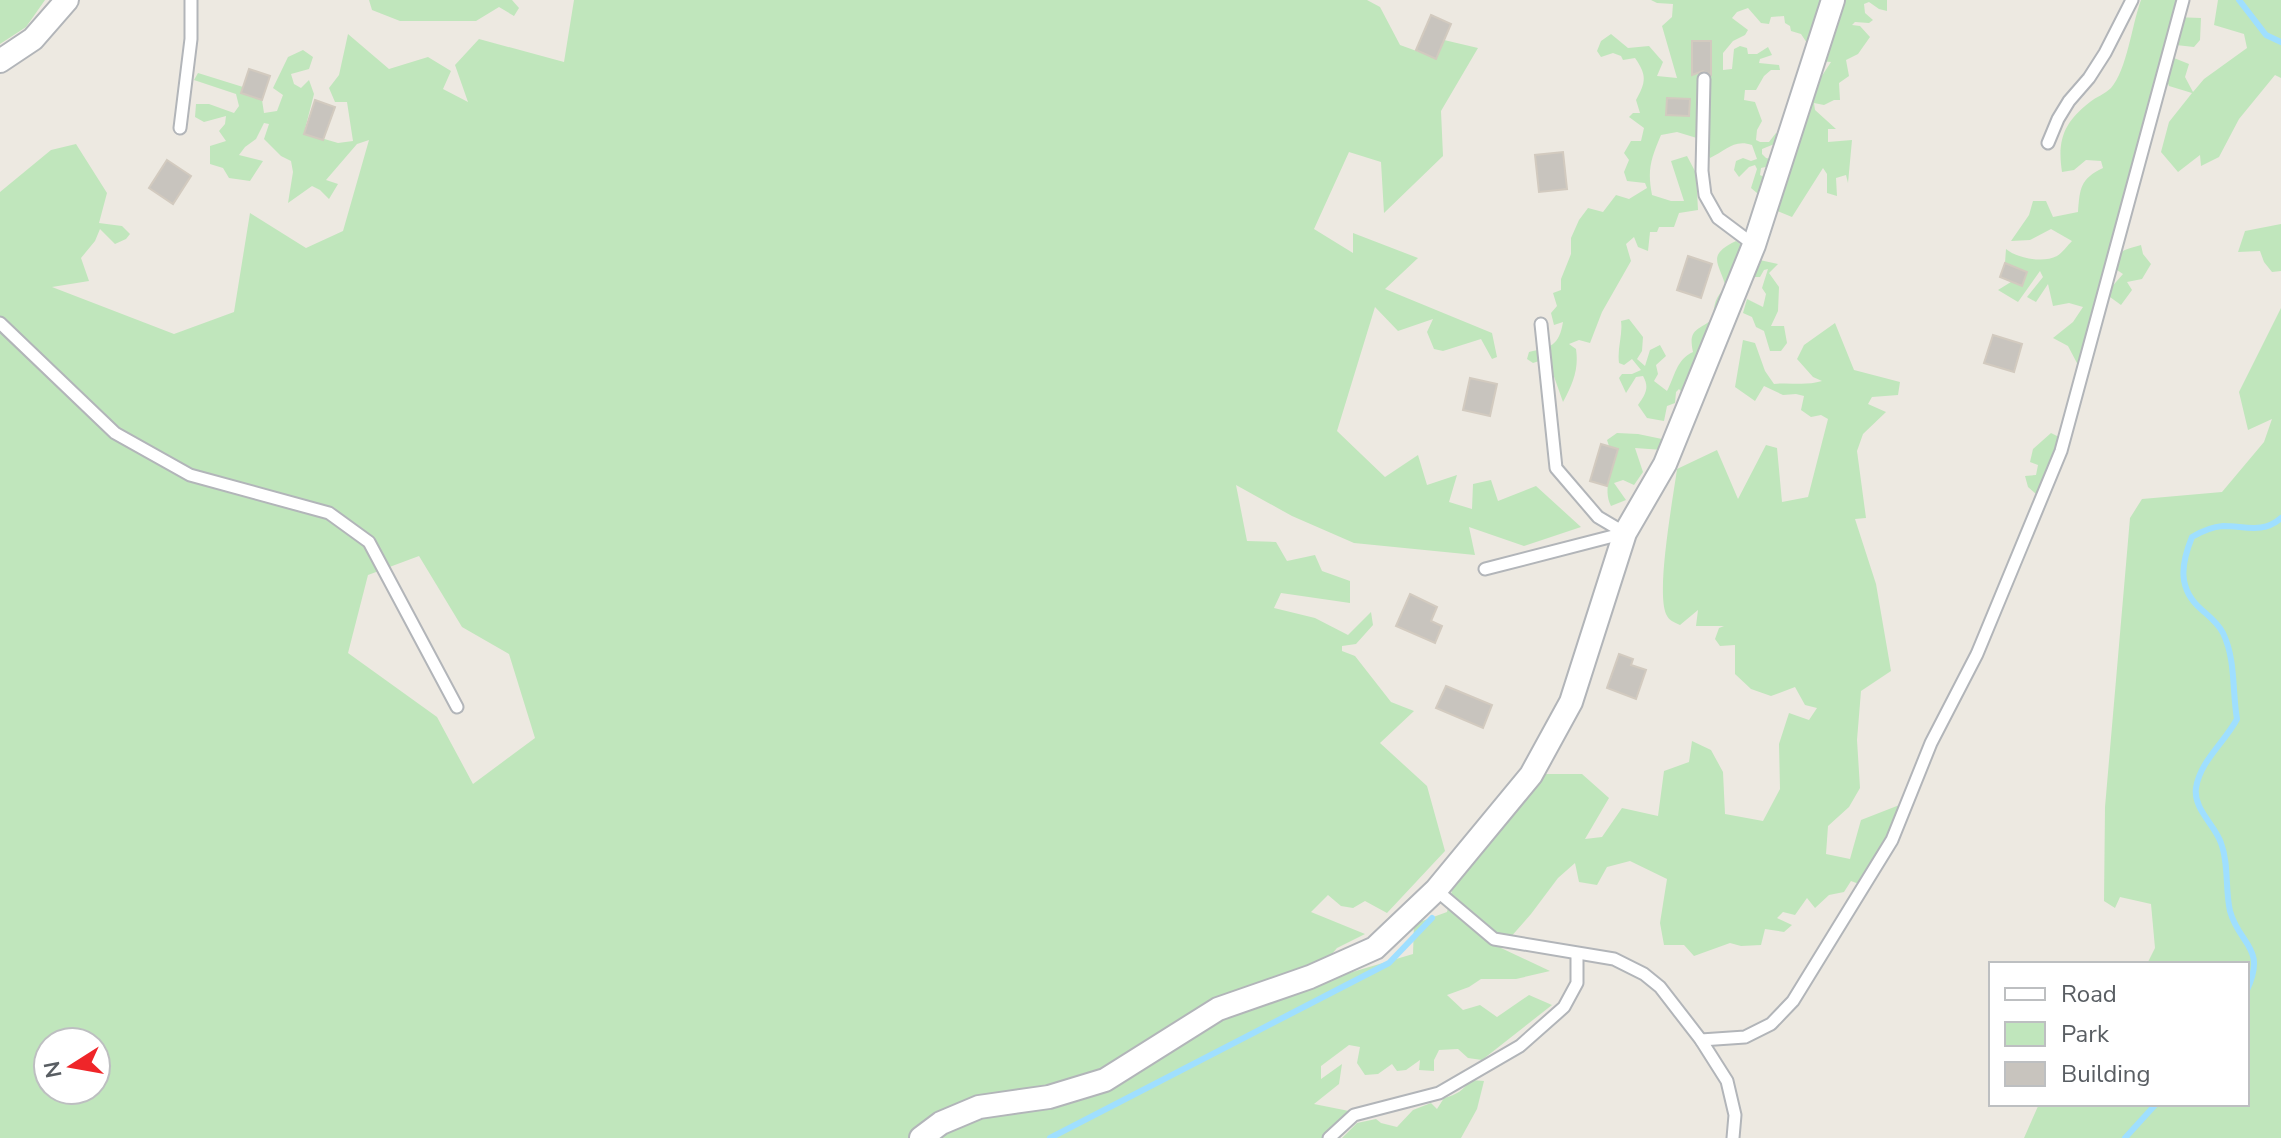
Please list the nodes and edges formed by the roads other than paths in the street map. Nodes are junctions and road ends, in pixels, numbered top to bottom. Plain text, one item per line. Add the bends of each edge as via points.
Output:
1 (67, 0) edge
2 (191, 0) edge
3 (1833, 0) edge
4 (2132, 0) edge
5 (2183, 0) edge
6 (0, 61) edge
7 (1704, 79) dead end
8 (180, 128) dead end
9 (2048, 143) dead end
10 (1754, 245) junction
11 (0, 323) edge
12 (1541, 324) dead end
13 (1625, 533) junction
14 (1485, 569) dead end
15 (457, 707) dead end
16 (1436, 890) junction
17 (1577, 954) junction
18 (1701, 1040) junction
19 (921, 1138) edge
20 (1329, 1138) edge
21 (1733, 1138) edge

1 - 6 street via 33,39
2 - 8 lane
3 - 10 street
4 - 9 lane
5 - 18 lane via 2061,451 1892,840 1782,1013 1745,1037
7 - 10 lane via 1705,195 1718,218
10 - 13 street via 1665,464
11 - 15 lane via 115,433 190,475 329,513 369,542
12 - 13 lane via 1556,468 1598,517
13 - 14 lane
13 - 16 street via 1571,702 1531,775
16 - 17 lane via 1494,939
16 - 19 street via 1375,948 1218,1009 1105,1080 1049,1097 979,1107
17 - 18 lane via 1614,959 1644,974
17 - 20 lane via 1577,983 1564,1007 1520,1046 1439,1093 1354,1115
18 - 21 lane via 1727,1081 1735,1115

